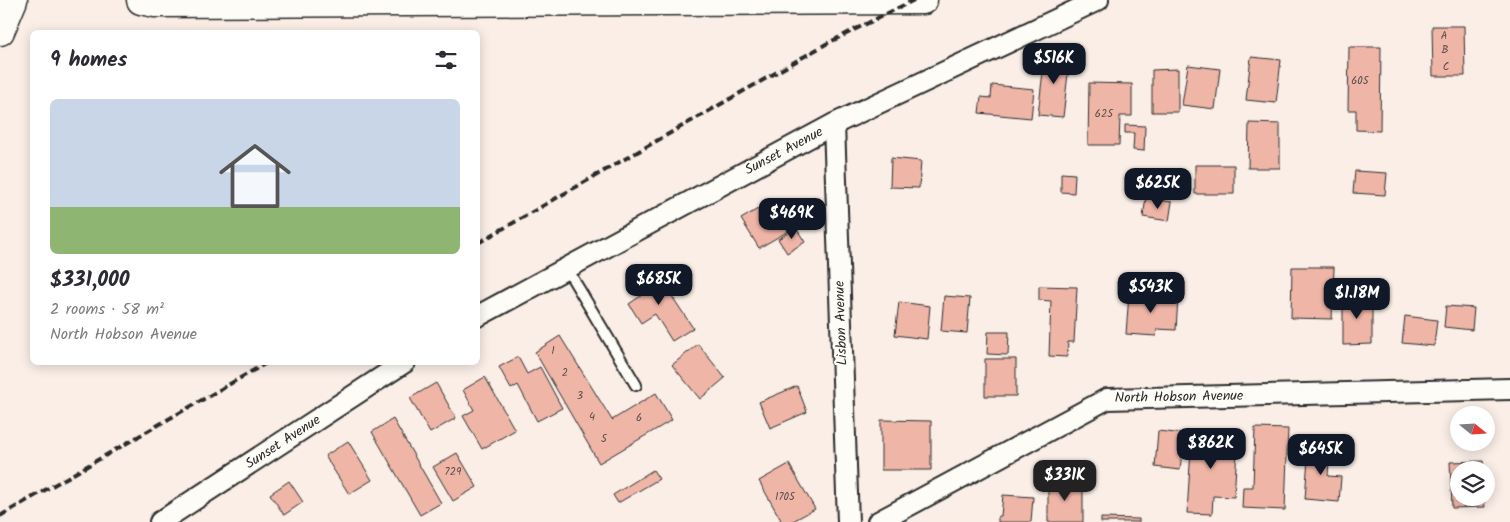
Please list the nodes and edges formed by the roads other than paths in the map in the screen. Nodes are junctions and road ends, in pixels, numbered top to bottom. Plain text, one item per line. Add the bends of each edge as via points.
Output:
1 (12, 0) edge
2 (140, 0) edge
3 (922, 0) edge
4 (1098, 0) edge
5 (0, 31) edge
6 (834, 124) junction
7 (567, 269) junction
8 (480, 315) edge
9 (400, 365) edge
10 (636, 385) dead end
11 (1510, 389) edge
12 (160, 522) edge
13 (848, 522) edge
14 (878, 522) edge

1 - 5 main road
2 - 3 main road via 166,3
4 - 6 street, Sunset Avenue
6 - 7 street, Sunset Avenue
6 - 13 street, Lisbon Avenue
7 - 8 street, Sunset Avenue
7 - 10 lane
9 - 12 street, Sunset Avenue
11 - 14 street, North Hobson Avenue via 1107,399

